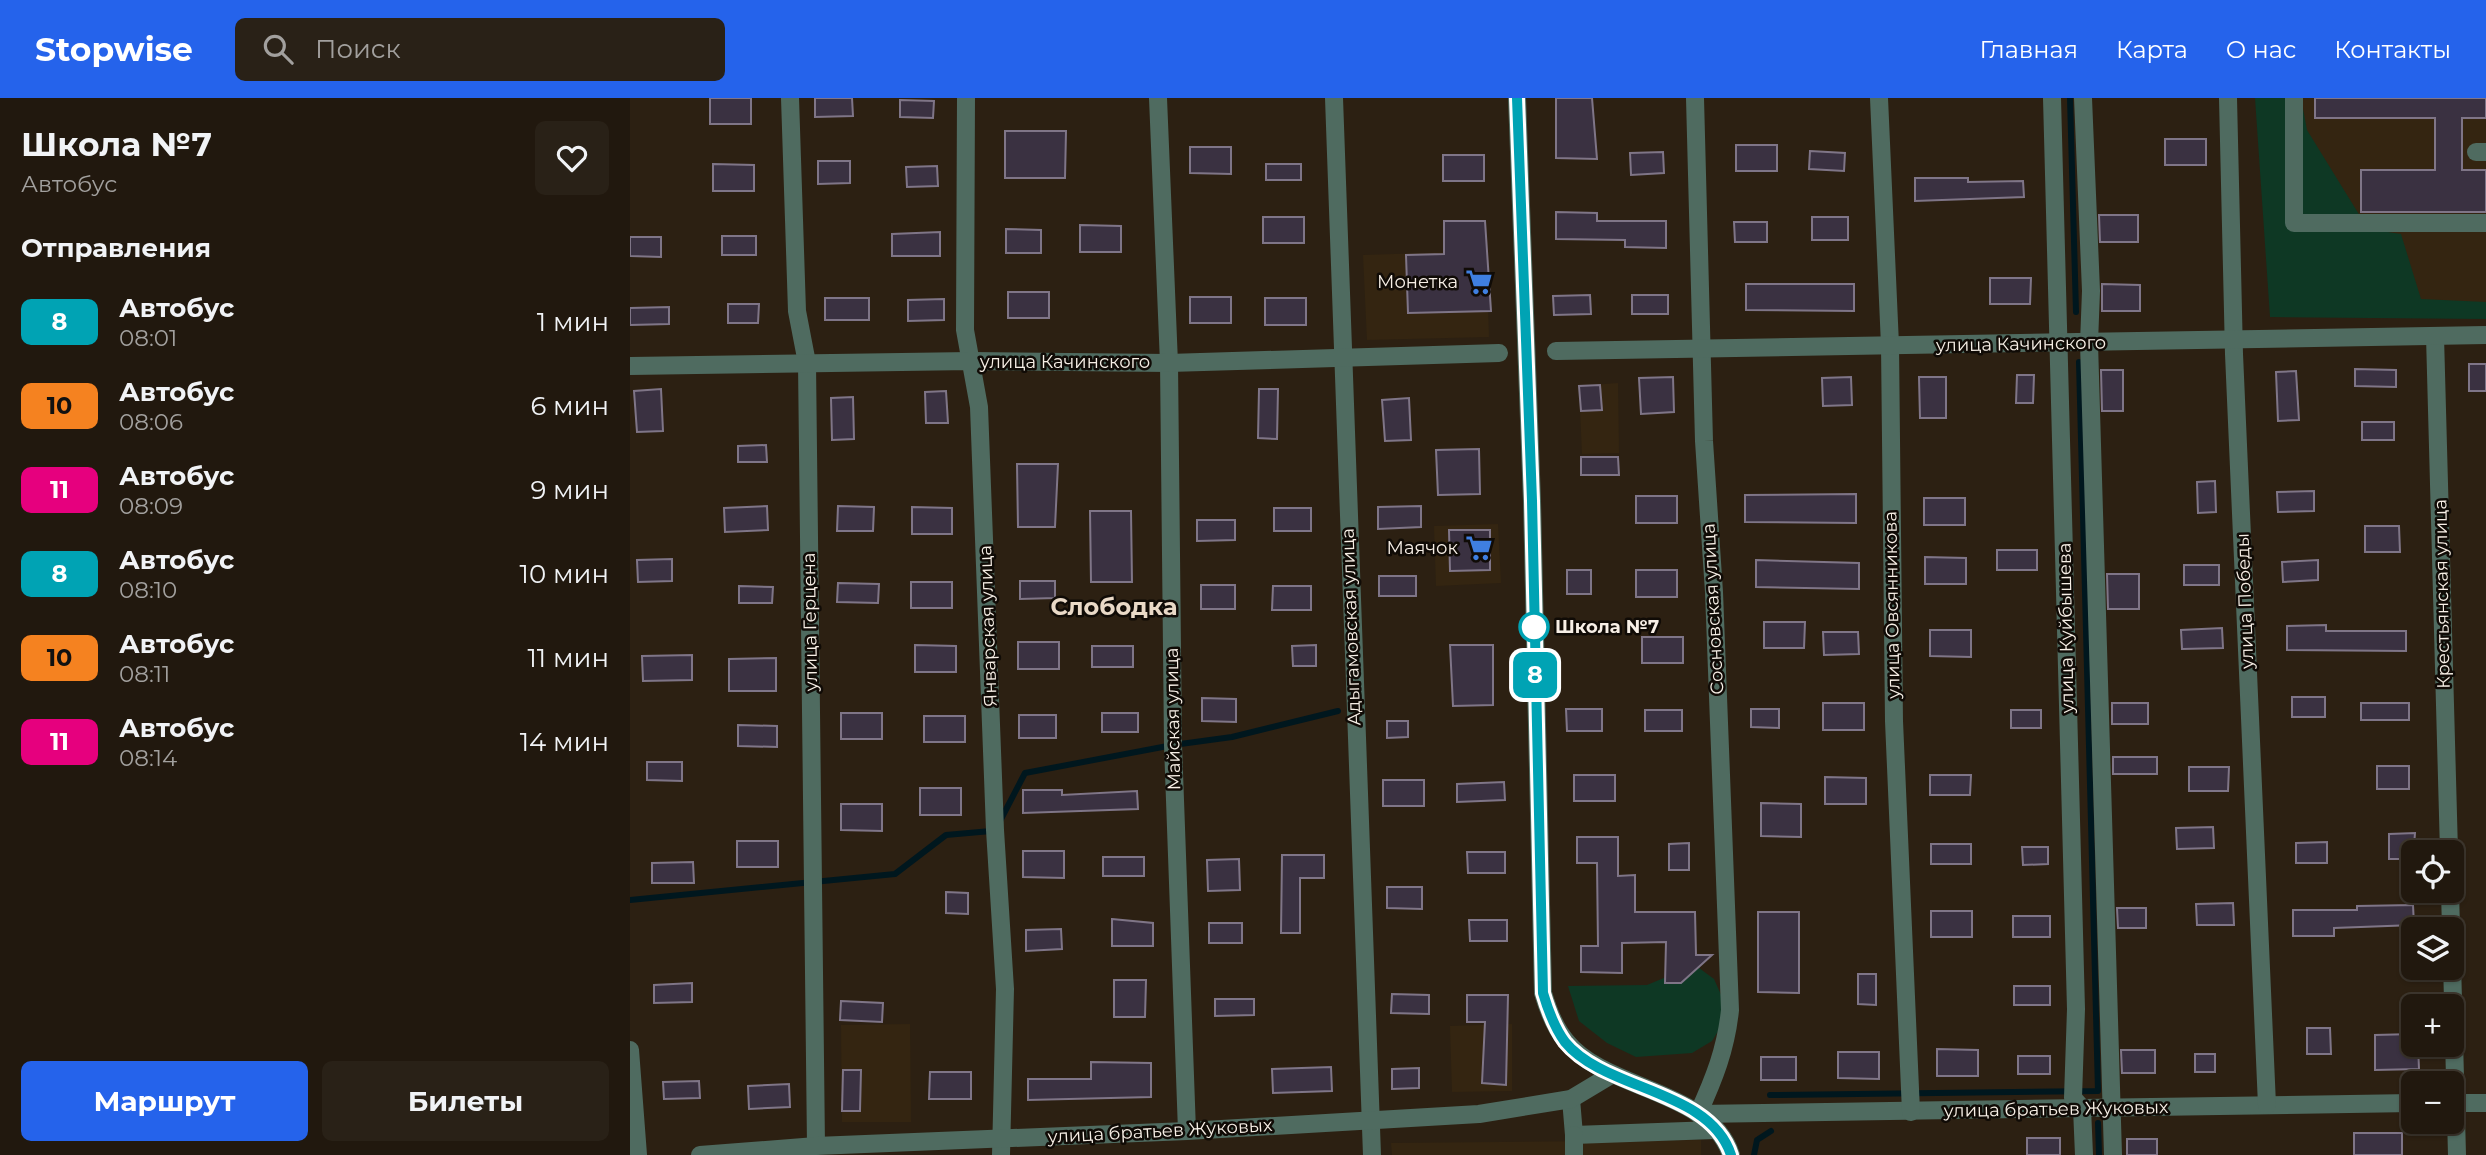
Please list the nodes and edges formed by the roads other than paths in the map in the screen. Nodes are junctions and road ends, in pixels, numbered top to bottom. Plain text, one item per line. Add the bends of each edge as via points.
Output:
1 (790, 98) edge
2 (966, 98) edge
3 (1158, 98) edge
4 (1334, 98) edge
5 (1517, 98) edge
6 (1695, 98) edge
7 (1879, 98) edge
8 (2052, 98) edge
9 (2083, 98) edge
10 (2228, 98) edge
11 (2294, 98) edge
12 (2486, 223) edge
13 (2486, 335) edge
14 (2435, 336) junction
15 (2234, 340) junction
16 (2089, 343) junction
17 (2061, 344) junction
18 (1890, 345) junction
19 (1703, 349) junction
20 (1556, 351) dead end
21 (1499, 353) dead end
22 (1341, 359) junction
23 (971, 361) junction
24 (807, 363) junction
25 (1169, 363) junction
26 (630, 366) edge
27 (2070, 785) junction
28 (2103, 785) junction
29 (2449, 840) edge
30 (2452, 980) edge
31 (630, 1050) edge
32 (2454, 1071) edge
33 (1611, 1075) junction
34 (1572, 1098) junction
35 (2464, 1103) edge
36 (2486, 1103) edge
37 (2401, 1104) edge
38 (2267, 1105) junction
39 (2082, 1108) junction
40 (2112, 1108) junction
41 (1910, 1112) junction
42 (1698, 1114) junction
43 (1370, 1118) junction
44 (1714, 1129) junction
45 (1187, 1131) junction
46 (2456, 1134) edge
47 (1574, 1135) junction
48 (816, 1146) junction
49 (1001, 1147) edge
50 (638, 1155) edge
51 (700, 1155) edge
52 (1372, 1155) edge
53 (1574, 1155) edge
54 (1731, 1155) edge
55 (2084, 1155) edge
56 (2113, 1155) edge
57 (2457, 1155) edge

1 - 24 street, улица Герцена via 797,311
2 - 23 street, Январская улица via 965,330
3 - 25 street, Майская улица
4 - 22 street, Адыгамовская улица
5 - 33 street via 1543,993 1567,1043
6 - 19 street, Сосновская улица
7 - 18 street, улица Овсянникова
8 - 17 street, улица Куйбышева
9 - 16 street
10 - 15 street, улица Победы
11 - 12 street via 2294,223
13 - 14 street, улица Качинского
14 - 15 street, улица Качинского
14 - 29 street, Крестьянская улица
15 - 16 street, улица Качинского
15 - 38 street, улица Победы
16 - 17 street, улица Качинского
16 - 28 street
17 - 18 street, улица Качинского
17 - 27 street, улица Куйбышева
18 - 19 street, улица Качинского
18 - 41 street, улица Овсянникова via 1894,721
19 - 20 street, улица Качинского
19 - 42 street, Сосновская улица via 1730,1010 1720,1066
21 - 22 street, улица Качинского
22 - 25 street, улица Качинского
22 - 43 street, Адыгамовская улица
23 - 24 street, улица Качинского
23 - 25 street, улица Качинского
23 - 49 street, Январская улица via 979,407 1005,989
24 - 26 street, улица Качинского
24 - 48 street, улица Герцена
25 - 45 street, Майская улица via 1173,745
27 - 28 street
27 - 39 street, улица Куйбышева via 2077,1009 2073,1098
28 - 40 street
30 - 32 street
31 - 50 street
33 - 34 street, улица братьев Жуковых
33 - 42 street
34 - 43 street, улица братьев Жуковых via 1479,1114
34 - 47 street
35 - 36 street
37 - 38 street, улица братьев Жуковых
38 - 40 street, улица братьев Жуковых
39 - 40 street, улица братьев Жуковых
39 - 41 street, улица братьев Жуковых
39 - 55 street, улица Куйбышева
40 - 56 street
41 - 42 street, улица братьев Жуковых
42 - 44 street
43 - 45 street, улица братьев Жуковых
43 - 52 street, Адыгамовская улица
44 - 47 street
44 - 54 street
45 - 49 street, улица братьев Жуковых
46 - 57 street
47 - 53 street
48 - 49 street, улица братьев Жуковых
48 - 51 street, улица братьев Жуковых

